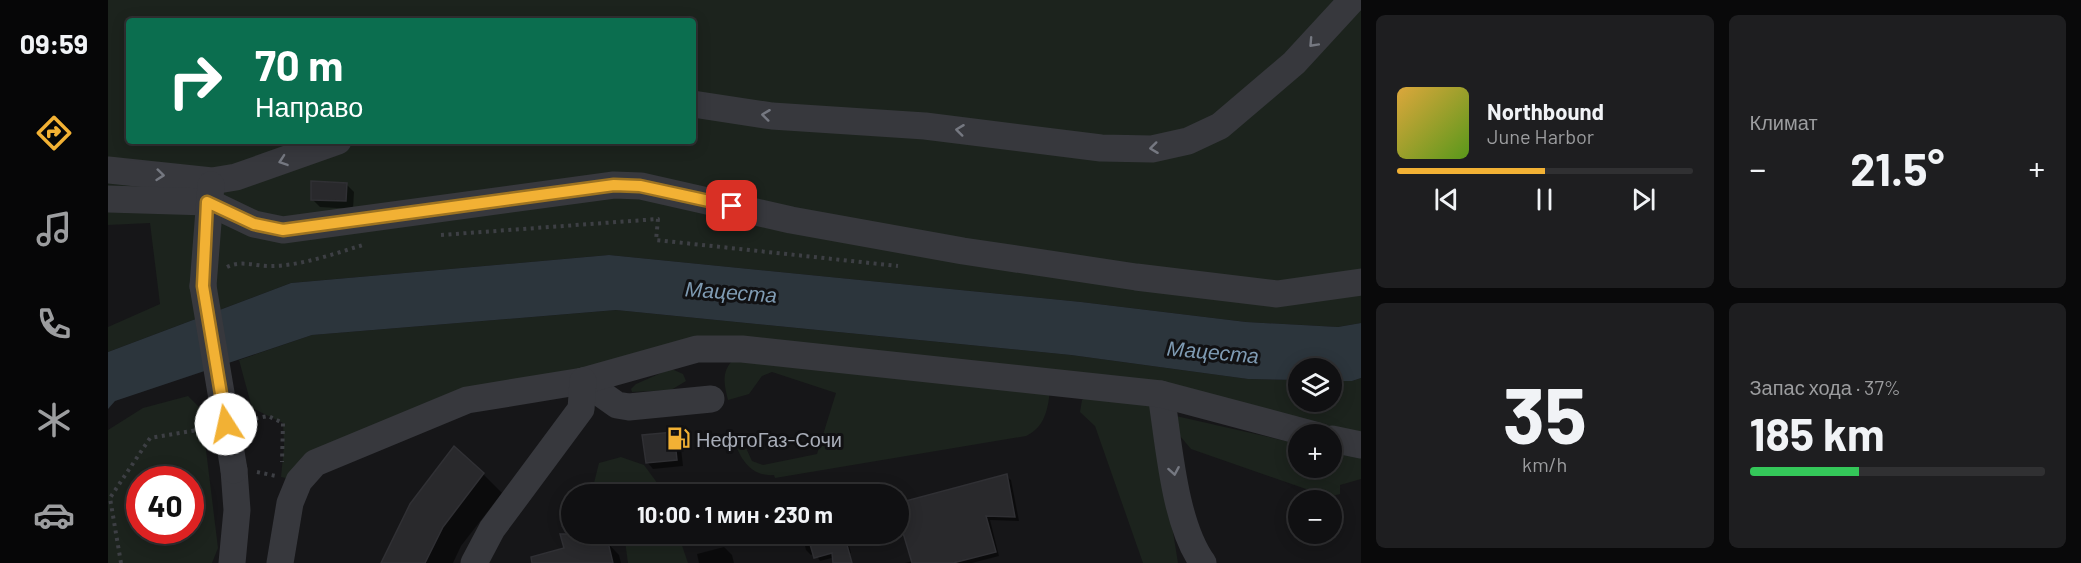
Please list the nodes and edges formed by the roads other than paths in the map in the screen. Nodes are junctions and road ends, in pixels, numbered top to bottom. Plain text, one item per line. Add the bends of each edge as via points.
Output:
1 (1352, 0) edge
2 (696, 104) edge
3 (330, 144) edge
4 (108, 170) edge
5 (210, 191) junction
6 (108, 199) edge
7 (1361, 282) edge
8 (583, 381) junction
9 (711, 399) dead end
10 (1162, 404) junction
11 (1288, 430) edge
12 (1342, 441) edge
13 (1361, 445) edge
14 (232, 563) edge
15 (280, 563) edge
16 (474, 563) edge
17 (1203, 563) edge

1 -> 2 street via 1294,63 1220,126 1188,141 1152,149 1101,148 925,126 771,116
3 -> 5 street via 236,177
4 -> 5 street
5 - 6 street
5 - 7 street via 254,224 283,230 614,185 640,186 837,229 1136,277 1277,294
5 - 14 street, bridge via 203,286 242,471
8 - 9 street via 617,405 628,407
8 - 10 street via 697,349 742,349
8 - 15 street via 468,400 315,463 298,481 290,503
8 - 16 street via 581,409 492,530
10 - 11 street
10 -> 17 street via 1183,523
12 - 13 street

